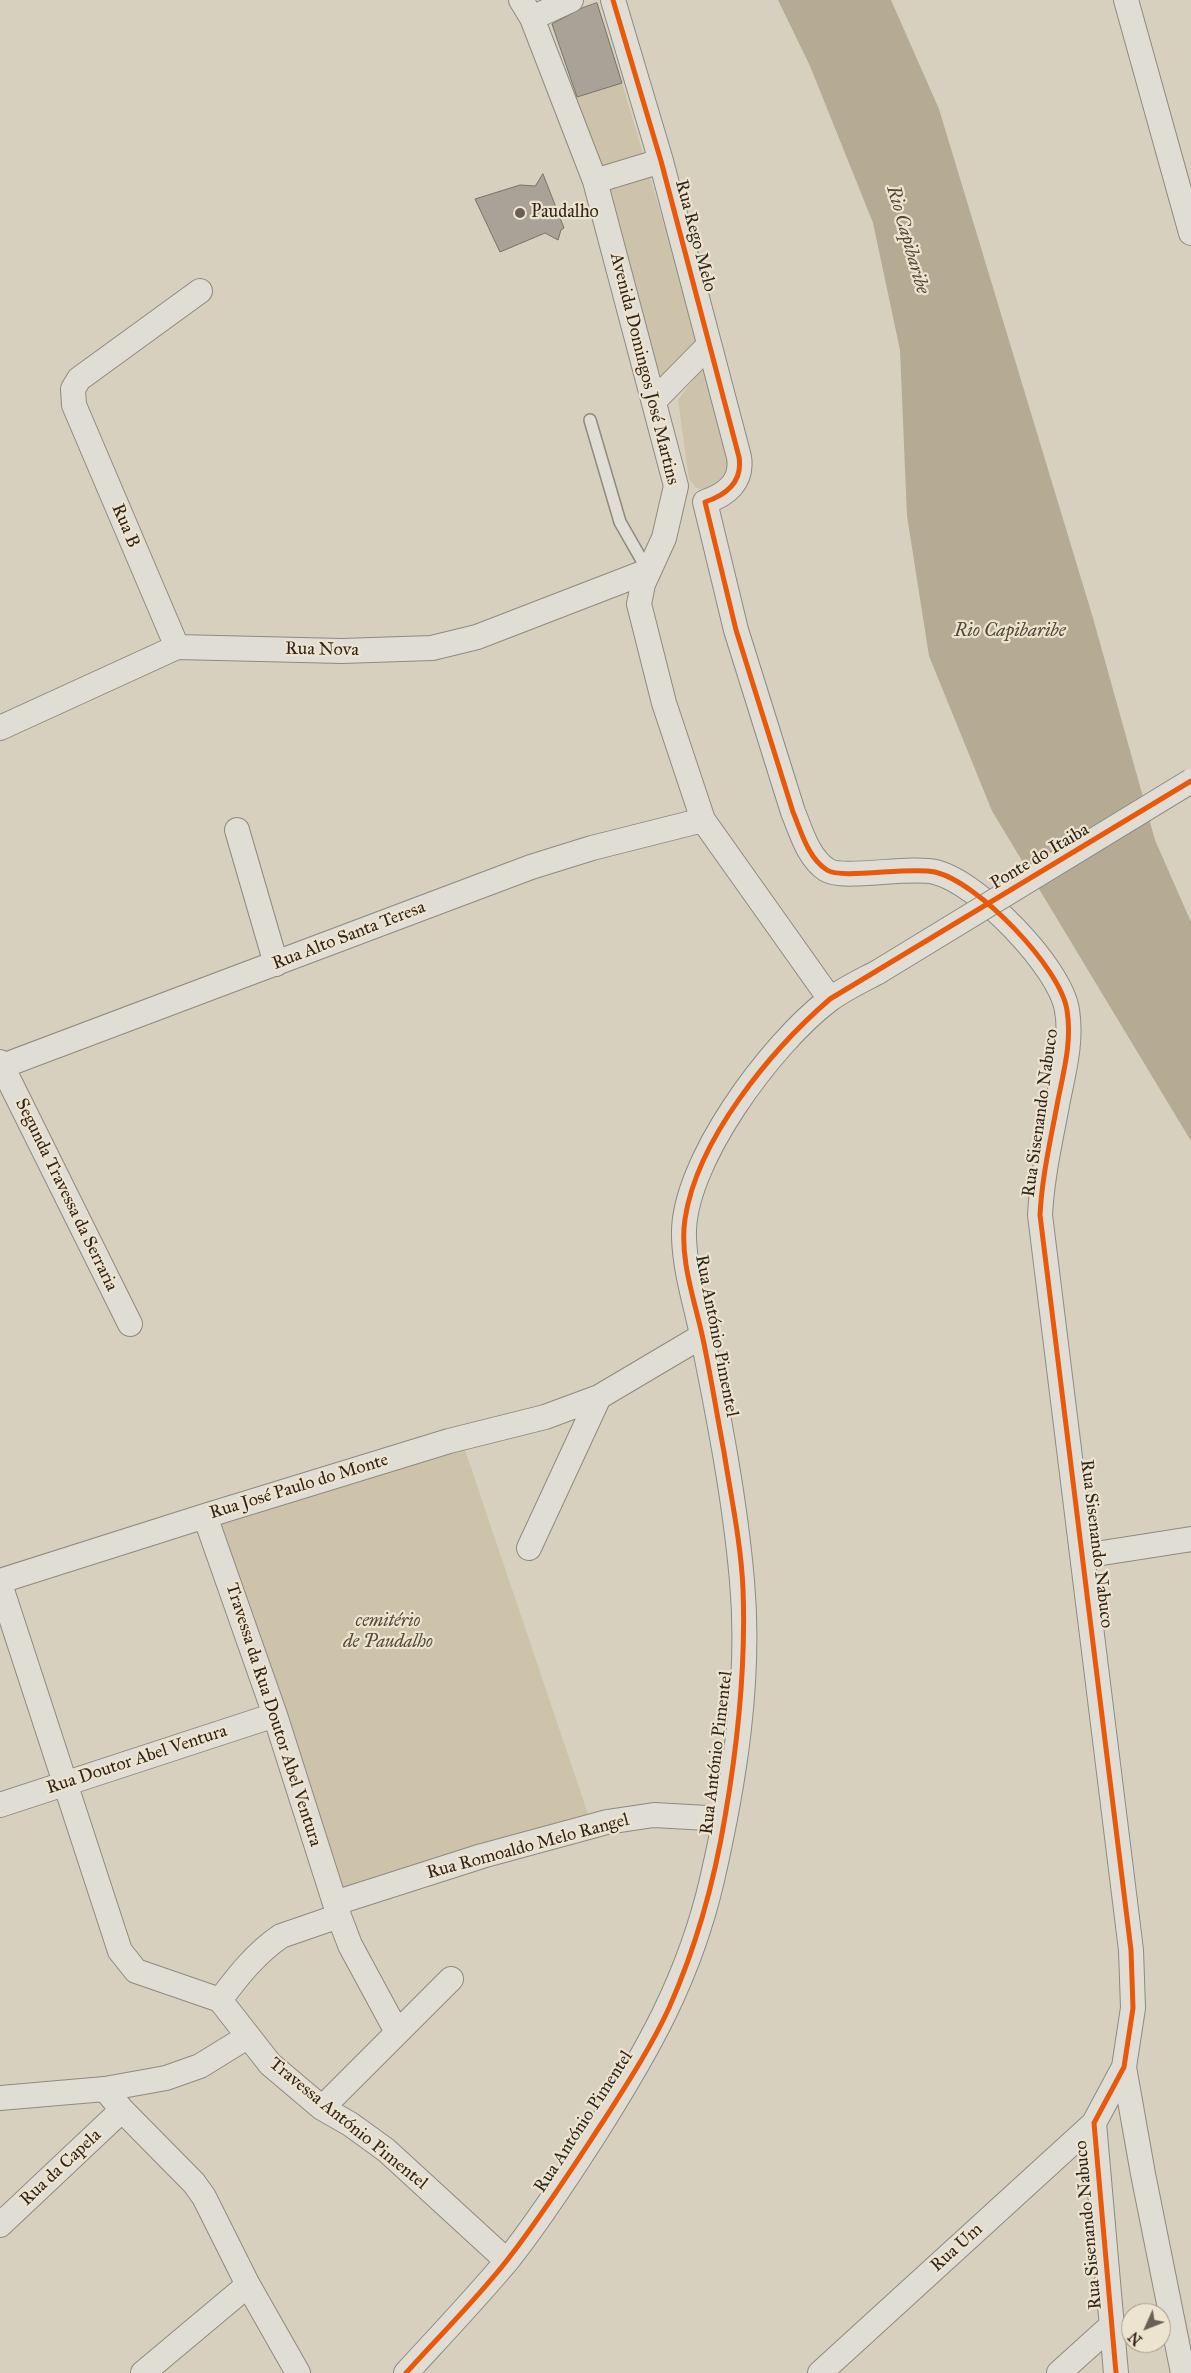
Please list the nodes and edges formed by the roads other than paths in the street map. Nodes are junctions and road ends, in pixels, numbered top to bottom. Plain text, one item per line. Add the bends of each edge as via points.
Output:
1 (571, 0) edge
2 (613, 0) edge
3 (1126, 0) edge
4 (526, 9) edge
5 (661, 161) junction
6 (596, 181) junction
7 (1191, 233) edge
8 (200, 291) dead end
9 (709, 345) junction
10 (654, 401) junction
11 (590, 420) dead end
12 (676, 486) junction
13 (705, 502) junction
14 (648, 571) junction
15 (177, 647) junction
16 (0, 728) edge
17 (1191, 781) edge
18 (703, 820) junction
19 (237, 830) dead end
20 (276, 964) junction
21 (878, 972) joint
22 (830, 999) junction
23 (1, 1065) edge
24 (130, 1324) dead end
25 (702, 1336) junction
26 (599, 1397) junction
27 (205, 1516) junction
28 (1191, 1539) edge
29 (529, 1548) dead end
30 (1083, 1556) junction
31 (0, 1583) edge
32 (274, 1715) junction
33 (65, 1785) junction
34 (0, 1805) edge
35 (724, 1819) junction
36 (337, 1909) junction
37 (450, 1979) dead end
38 (220, 2000) junction
39 (397, 2032) junction
40 (247, 2037) junction
41 (1124, 2067) junction
42 (105, 2089) junction
43 (0, 2098) edge
44 (322, 2108) junction
45 (122, 2110) junction
46 (1094, 2122) junction
47 (0, 2226) edge
48 (507, 2261) junction
49 (248, 2285) junction
50 (1111, 2326) junction
51 (143, 2373) edge
52 (298, 2373) edge
53 (406, 2373) edge
54 (820, 2373) edge
55 (1058, 2373) edge
56 (1116, 2373) edge
57 (1183, 2373) edge

1 - 4 street
2 - 5 street, Rua Rego Melo
3 - 7 street
4 - 6 street, Avenida Domingos José Martins
5 - 6 street
5 - 9 street, Rua Rego Melo
6 - 10 street, Avenida Domingos José Martins
8 - 15 street, Rua B via 79,379 73,389 74,405
9 - 10 street
9 - 13 street, Rua Rego Melo via 739,456 736,481 726,494
10 - 12 street, Avenida Domingos José Martins
11 - 14 lane via 620,522
12 - 13 street via 684,494
12 - 14 street, Avenida Domingos José Martins via 664,538
13 - 30 street, Rua Sisenando Nabuco via 736,630 793,812 815,858 821,866 834,873 935,872 958,881 1022,937 1047,965 1062,989 1069,1032 1067,1059 1040,1215
14 - 15 street, Rua Nova via 477,637 432,648 342,651
14 - 18 street, Avenida Domingos José Martins via 640,593 642,618 664,702
15 - 16 street, Rua Nova
17 - 21 street, Ponte do Itaiba, bridge
18 - 20 street, Rua Alto Santa Teresa via 531,867
18 - 22 street, Avenida Domingos José Martins
19 - 20 street
20 - 23 street, Rua Alto Santa Teresa
21 - 22 street, Rua António Pimentel
22 - 25 street, Rua António Pimentel via 786,1039 769,1061 734,1109 702,1166 686,1216 684,1236
23 - 24 street, Segunda Travessa da Serraria
25 - 26 street, Rua José Paulo do Monte
25 - 35 street, Rua António Pimentel via 743,1584 743,1671 738,1734
26 - 27 street, Rua José Paulo do Monte via 546,1417 449,1441
26 - 29 street
27 - 31 street, Rua José Paulo do Monte
27 - 32 street, Travessa da Rua Doutor Abel Ventura
28 - 30 street
30 - 41 street, Rua Sisenando Nabuco via 1132,1950 1133,2008
31 - 33 street
32 - 33 street, Rua Doutor Abel Ventura
32 - 36 street, Travessa da Rua Doutor Abel Ventura
33 - 34 street, Rua Doutor Abel Ventura
33 - 38 street via 112,1931 128,1964 146,1975
35 - 36 street, Rua Romoaldo Melo Rangel via 654,1816 607,1822 482,1856
35 - 48 street, Rua António Pimentel via 697,1936 669,2009 564,2182
36 - 38 street, Rua Romoaldo Melo Rangel via 273,1942 240,1972
36 - 39 street, Travessa da Rua Doutor Abel Ventura via 350,1945
37 - 39 street
38 - 40 street, Travessa António Pimentel
39 - 44 street
40 - 42 street via 184,2073
40 - 44 street, Travessa António Pimentel via 270,2064
41 - 46 street, Rua Sisenando Nabuco
41 - 57 street
42 - 43 street
42 - 45 street
44 - 48 street, Travessa António Pimentel via 386,2150
45 - 47 street, Rua da Capela
45 - 49 street via 194,2183
46 - 50 street, Rua Sisenando Nabuco
46 - 54 street, Rua Um
48 - 53 street, Rua António Pimentel
49 - 51 street
49 - 52 street
50 - 55 street
50 - 56 street, Rua Sisenando Nabuco

